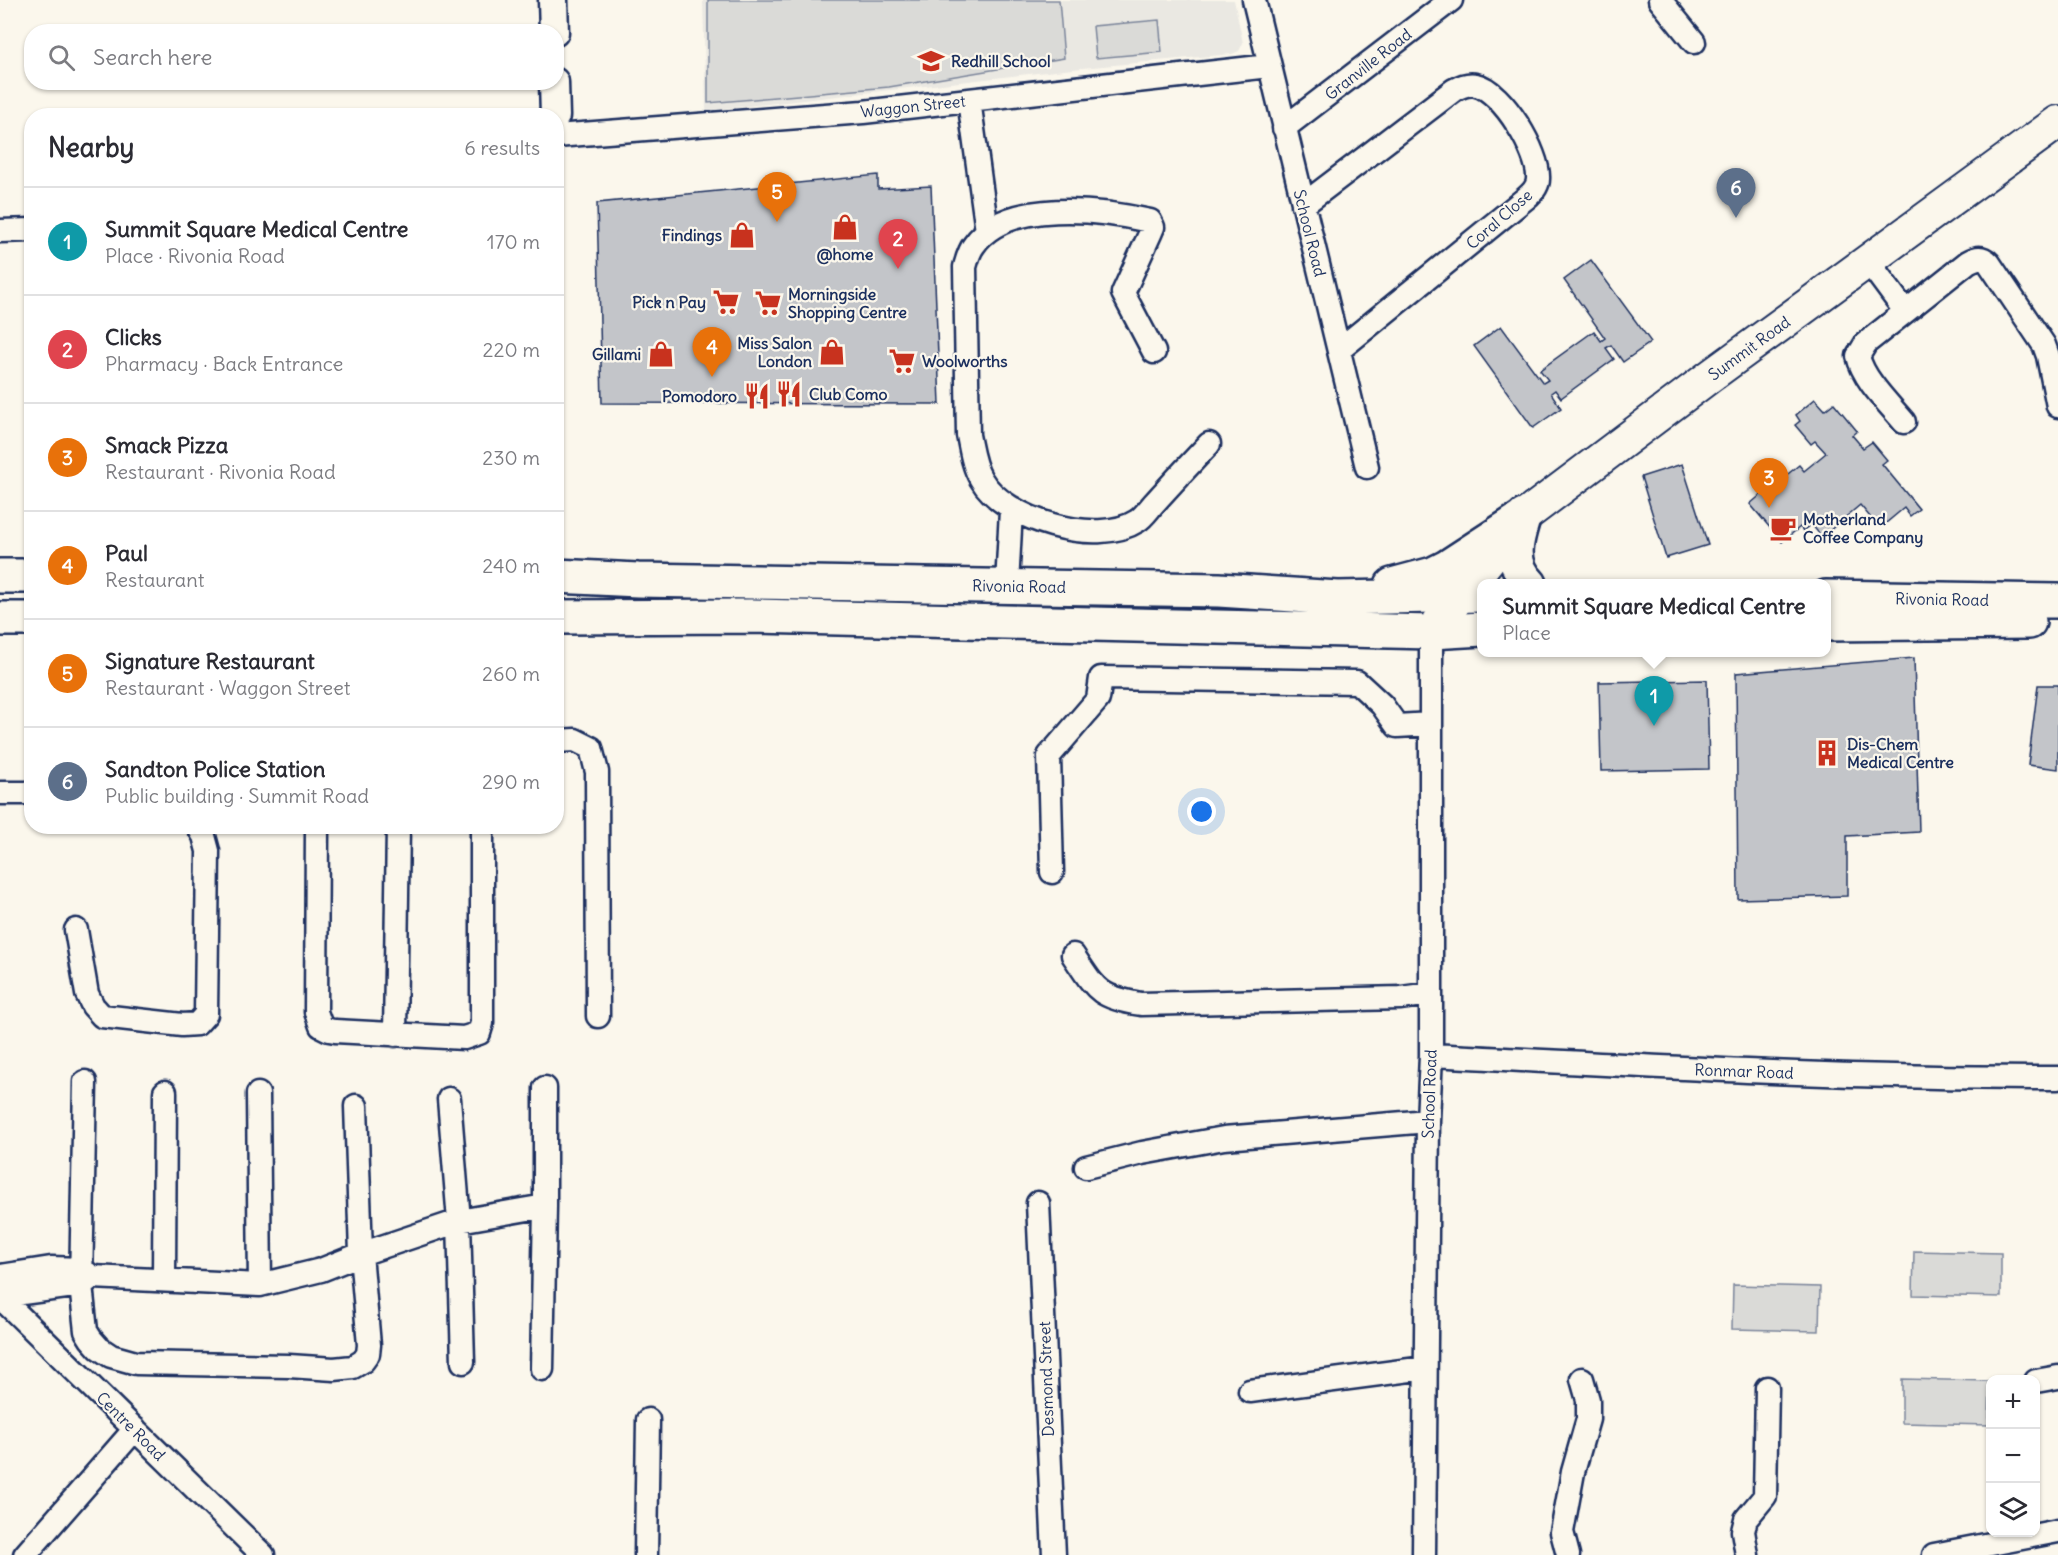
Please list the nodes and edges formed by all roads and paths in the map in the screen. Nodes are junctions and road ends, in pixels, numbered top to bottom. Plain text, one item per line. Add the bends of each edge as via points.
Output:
1 (553, 0) edge
2 (1254, 0) edge
3 (1451, 0) edge
4 (1660, 0) edge
5 (554, 24) edge
6 (1694, 42) dead end
7 (1269, 66) junction
8 (555, 90) edge
9 (969, 100) junction
10 (555, 108) edge
11 (2058, 122) edge
12 (1284, 128) junction
13 (564, 135) edge
14 (1304, 205) junction
15 (24, 230) edge
16 (0, 231) edge
17 (987, 231) junction
18 (1868, 261) junction
19 (1905, 311) junction
20 (1339, 350) junction
21 (1154, 352) dead end
22 (2058, 406) edge
23 (1904, 422) dead end
24 (1209, 444) dead end
25 (1367, 466) dead end
26 (1011, 510) junction
27 (1523, 517) junction
28 (0, 576) edge
29 (24, 576) edge
30 (564, 576) edge
31 (1482, 579) edge
32 (1526, 579) edge
33 (1007, 585) junction
34 (1471, 595) edge
35 (1831, 597) edge
36 (1338, 598) junction
37 (1864, 598) junction
38 (2058, 601) edge
39 (564, 616) edge
40 (0, 619) edge
41 (24, 619) edge
42 (2058, 622) edge
43 (1831, 624) edge
44 (1897, 624) junction
45 (1477, 629) edge
46 (1431, 632) junction
47 (1431, 724) junction
48 (564, 741) edge
49 (0, 793) edge
50 (24, 793) edge
51 (203, 834) edge
52 (317, 834) edge
53 (398, 834) edge
54 (482, 834) edge
55 (1052, 872) dead end
56 (76, 930) dead end
57 (1072, 955) dead end
58 (1430, 994) junction
59 (598, 1016) dead end
60 (395, 1035) junction
61 (1431, 1055) junction
62 (2058, 1078) edge
63 (85, 1082) dead end
64 (545, 1088) dead end
65 (165, 1092) dead end
66 (258, 1094) dead end
67 (449, 1099) dead end
68 (356, 1106) dead end
69 (1428, 1121) junction
70 (1086, 1167) dead end
71 (1038, 1203) dead end
72 (544, 1206) junction
73 (459, 1221) junction
74 (361, 1254) junction
75 (0, 1276) edge
76 (85, 1277) junction
77 (164, 1280) junction
78 (260, 1285) junction
79 (0, 1296) edge
80 (463, 1362) dead end
81 (1425, 1368) junction
82 (542, 1369) dead end
83 (2058, 1377) edge
84 (1582, 1379) dead end
85 (2040, 1380) edge
86 (1767, 1388) dead end
87 (1250, 1391) dead end
88 (648, 1420) dead end
89 (135, 1429) junction
90 (2058, 1531) edge
91 (2040, 1533) edge
92 (2005, 1537) edge
93 (1970, 1552) edge
94 (25, 1555) edge
95 (263, 1555) edge
96 (646, 1555) edge
97 (1054, 1555) edge
98 (1424, 1555) edge
99 (1568, 1555) edge
100 (1747, 1555) edge
101 (1934, 1555) edge

1 - 5 street
2 - 7 street, School Road
3 - 12 street, Granville Road
4 - 6 street
7 - 9 street, Waggon Street
7 - 12 street, School Road
8 - 10 street
9 - 13 street, Waggon Street
9 - 17 street
11 - 18 main road, Summit Road
12 - 14 street, School Road
14 - 20 street, School Road
14 - 20 street, Coral Close via 1465,85 1483,87 1502,104 1532,150 1537,166 1534,191
15 - 16 street
17 - 21 street via 1004,222 1053,211 1086,211 1150,220 1153,226 1123,293
17 - 26 street via 973,246 965,267 968,435 981,479
18 - 19 street
18 - 27 main road, Summit Road
19 - 22 street via 1968,262 1984,258 2044,345
19 - 23 street via 1866,343 1858,356 1866,375
20 - 25 street, School Road
24 - 26 street via 1138,521 1114,530 1065,528 1034,521
26 - 33 street
27 - 31 main road, Summit Road
27 - 32 main road via 1515,554
27 - 36 main road via 1433,574
28 - 29 main road
30 - 33 main road, Rivonia Road
33 - 36 main road, Rivonia Road via 1219,590
34 - 36 main road, Rivonia Road
34 - 46 main road, Summit Road
35 - 37 main road, Rivonia Road
37 - 38 main road, Rivonia Road
37 - 44 main road via 1886,607
39 - 46 main road via 751,616
40 - 41 main road
42 - 44 main road, Rivonia Road
43 - 44 main road, Rivonia Road
45 - 46 main road
46 - 47 street, School Road
47 - 55 street via 1397,726 1382,705 1357,682 1101,678 1098,699 1049,756
47 - 58 street, School Road
48 - 59 street via 575,740 591,748 597,772
49 - 50 street
51 - 56 street via 208,851 206,1014 197,1024 102,1016 87,994
52 - 60 street via 318,1021 329,1030
53 - 60 street
54 - 60 street via 482,1028 476,1035 464,1038
57 - 58 street via 1096,989 1119,1000 1141,1004
58 - 61 street, School Road
61 - 62 street, Ronmar Road via 1727,1071
61 - 69 street, School Road
63 - 76 street
64 - 72 street
65 - 77 street
66 - 78 street
67 - 73 street
68 - 74 street
69 - 70 street via 1224,1138
69 - 81 street, School Road
71 - 97 street, Desmond Street
72 - 73 street
72 - 82 street
73 - 74 street
73 - 80 street
74 - 76 street via 368,1354 353,1367 122,1360 99,1348 86,1330
74 - 78 street via 321,1270
75 - 76 street via 51,1268
76 - 77 street
76 - 79 street
77 - 78 street
79 - 89 street, Centre Road
81 - 87 street
81 - 98 street, School Road
83 - 85 street
84 - 99 street via 1588,1419 1573,1472 1563,1532
86 - 100 street via 1765,1496 1746,1519 1743,1531
88 - 96 street
89 - 94 street
89 - 95 street, Centre Road
90 - 91 street
92 - 93 street
93 - 101 street

